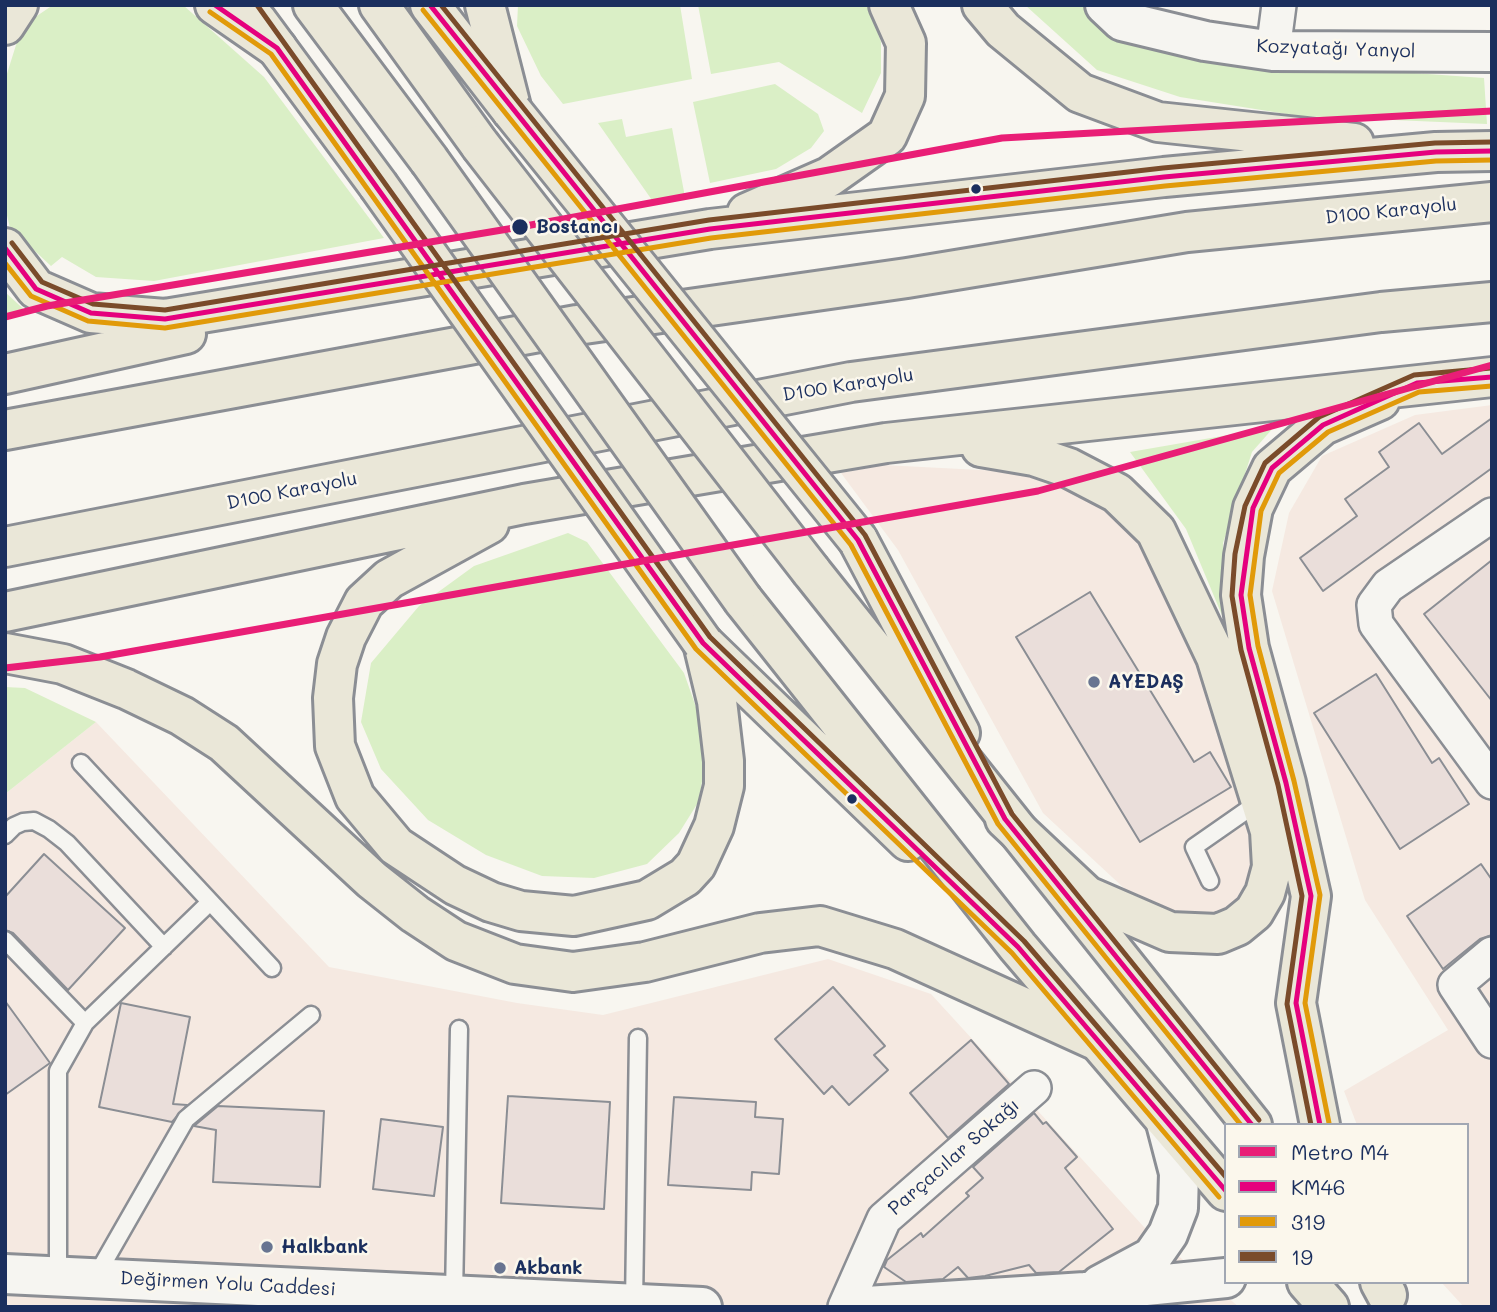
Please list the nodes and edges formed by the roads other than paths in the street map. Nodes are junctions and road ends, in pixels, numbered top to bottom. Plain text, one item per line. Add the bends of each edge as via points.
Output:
1 (18, 5) edge
2 (215, 5) edge
3 (246, 5) edge
4 (313, 5) edge
5 (379, 5) edge
6 (430, 5) edge
7 (485, 5) edge
8 (889, 5) edge
9 (982, 5) edge
10 (1279, 5) edge
11 (1123, 11) edge
12 (5, 25) edge
13 (277, 48) junction
14 (1273, 51) junction
15 (1492, 52) edge
16 (512, 111) junction
17 (1492, 151) edge
18 (1436, 152) junction
19 (1492, 202) edge
20 (710, 229) junction
21 (5, 248) edge
22 (392, 282) junction
23 (1492, 302) edge
24 (5, 374) edge
25 (1492, 377) edge
26 (1417, 383) junction
27 (5, 430) edge
28 (920, 441) junction
29 (524, 504) junction
30 (1492, 515) edge
31 (5, 547) edge
32 (5, 612) edge
33 (703, 643) junction
34 (5, 653) edge
35 (81, 764) dead end
36 (1492, 782) edge
37 (1260, 801) junction
38 (1005, 819) junction
39 (5, 835) edge
40 (1210, 881) dead end
41 (211, 902) junction
42 (5, 940) edge
43 (164, 947) junction
44 (1018, 947) junction
45 (1492, 954) edge
46 (272, 968) dead end
47 (311, 1015) dead end
48 (85, 1023) junction
49 (459, 1029) dead end
50 (638, 1038) dead end
51 (1093, 1039) junction
52 (1492, 1041) edge
53 (1034, 1088) dead end
54 (1166, 1123) junction
55 (1250, 1123) edge
56 (1320, 1123) edge
57 (1224, 1189) edge
58 (5, 1275) edge
59 (76, 1277) junction
60 (1224, 1279) edge
61 (1309, 1284) edge
62 (238, 1295) edge
63 (1083, 1299) edge
64 (454, 1301) edge
65 (634, 1305) edge
66 (702, 1307) edge
67 (845, 1307) edge
68 (851, 1307) edge
69 (1329, 1307) edge

1 - 12 main road
2 - 13 main road
3 - 13 main road
4 - 44 main road, bridge via 743,600
5 - 38 main road, bridge via 480,145
6 - 16 main road
7 - 16 main road
8 - 20 main road via 906,43 905,96 887,136 829,177
9 - 18 main road via 1003,30 1080,93 1158,121
10 - 14 street
11 - 14 street, Kozyatağı Yanyol via 1205,41
13 - 33 main road, bridge
14 - 15 street, Kozyatağı Yanyol
16 - 38 main road, bridge via 858,540
17 - 18 main road
18 - 20 main road via 1153,178
19 - 27 main road, D100 Karayolu via 1186,232 577,325
20 - 22 main road
21 - 22 main road via 36,289 92,313 165,319
22 - 24 main road
23 - 31 main road, D100 Karayolu via 1381,312 851,382
25 - 26 main road
26 - 28 main road
26 - 56 main road via 1323,425 1272,468 1253,508 1244,556 1241,595 1249,648 1311,896 1296,1003
28 - 29 main road
28 - 37 main road via 1003,449 1069,468 1117,493 1156,531 1216,657
29 - 32 main road
29 - 33 main road via 389,579 364,602 346,637 333,698 335,746 355,797 396,846 455,885 521,911 587,914 626,906 667,890 696,865 714,826 724,786 717,701
30 - 36 street via 1388,586 1374,605 1376,624
33 - 44 main road
34 - 51 main road via 63,664 182,716 224,743 415,914 456,941 515,964 573,972 645,962 760,933 820,926 895,949
35 - 41 lane
37 - 38 main road via 1272,867 1265,894 1254,912 1218,934 1170,932 1087,896
37 - 40 lane via 1194,847
38 - 55 main road
39 - 43 lane via 13,826 34,821 57,835
41 - 43 lane
41 - 46 lane
42 - 48 lane
43 - 48 lane
44 - 51 main road
45 - 52 street via 1455,985
47 - 59 lane via 186,1119
48 - 59 lane via 58,1071
49 - 64 lane
50 - 65 lane
51 - 54 main road
53 - 67 street, Parçacılar Sokağı via 884,1219
54 - 57 main road
54 - 63 street via 1179,1173 1178,1208 1168,1234 1152,1256
58 - 59 street, Değirmen Yolu Caddesi
59 - 62 street, Değirmen Yolu Caddesi
60 - 63 street
61 - 69 main road
62 - 64 street, Değirmen Yolu Caddesi
63 - 68 street
64 - 65 street, Değirmen Yolu Caddesi
65 - 66 street, Değirmen Yolu Caddesi

